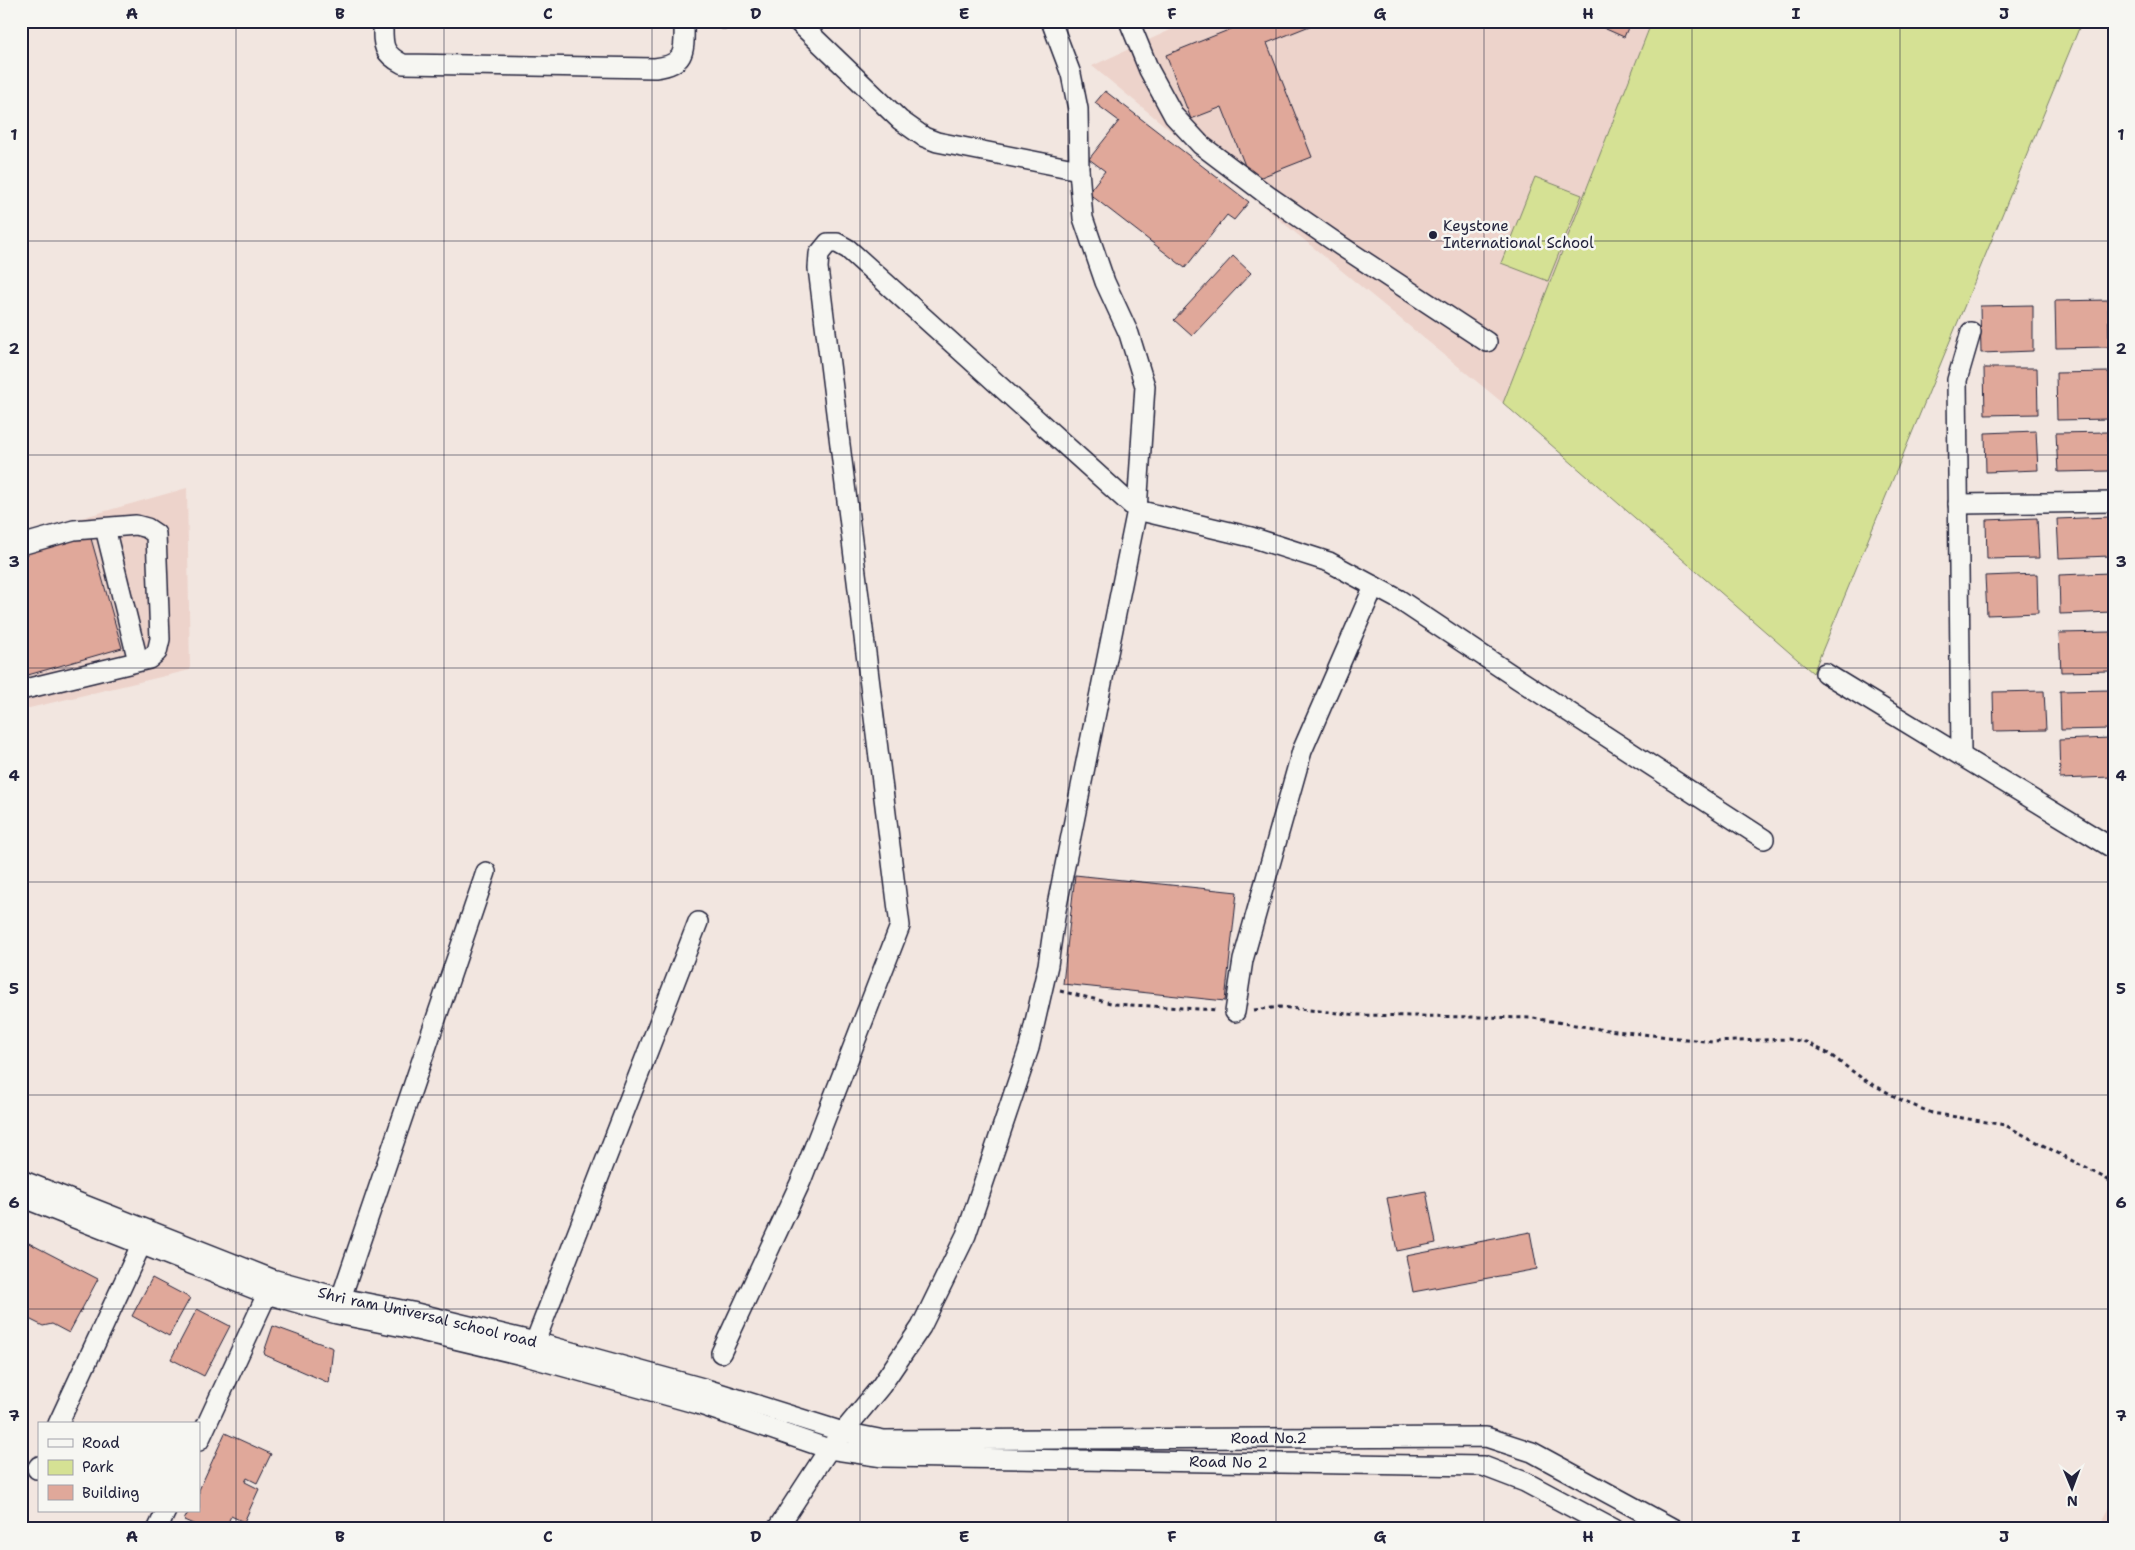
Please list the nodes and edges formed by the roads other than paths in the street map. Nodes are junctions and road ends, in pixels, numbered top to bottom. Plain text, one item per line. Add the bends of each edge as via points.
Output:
1 (383, 21) edge
2 (684, 21) edge
3 (797, 21) edge
4 (1051, 21) edge
5 (1129, 21) edge
6 (1079, 170) junction
7 (1971, 332) dead end
8 (1487, 342) dead end
9 (2114, 502) edge
10 (1958, 504) junction
11 (1137, 510) junction
12 (105, 528) junction
13 (21, 545) edge
14 (1374, 586) junction
15 (138, 661) junction
16 (1825, 673) dead end
17 (21, 690) edge
18 (1961, 754) junction
19 (1764, 839) dead end
20 (2114, 849) edge
21 (486, 872) dead end
22 (698, 922) dead end
23 (1235, 1012) road end
24 (22, 1187) edge
25 (141, 1245) junction
26 (267, 1294) junction
27 (341, 1298) junction
28 (535, 1342) junction
29 (721, 1353) dead end
30 (59, 1422) edge
31 (843, 1432) junction
32 (200, 1439) edge
33 (829, 1448) junction
34 (166, 1512) edge
35 (158, 1528) edge
36 (776, 1529) edge
37 (1613, 1529) edge
38 (1674, 1529) edge

1 - 2 street via 383,44 387,53 403,64 655,68 675,63 681,58
3 - 6 street via 900,120 924,137
4 - 6 street via 1071,74 1078,109
5 - 8 street via 1174,116 1201,145 1266,195
6 - 11 street via 1083,218 1105,282 1129,334 1145,386
7 - 10 street via 1957,380
9 - 10 street
10 - 18 street
11 - 14 street via 1251,538 1329,562
11 - 29 street via 848,249 837,243 828,243 822,248 818,268 900,926 801,1181
11 - 31 street via 1029,1048 966,1235 921,1327 881,1386
12 - 13 street via 74,530
12 - 15 street
12 - 15 street via 136,525 156,534 160,639 157,652 149,659
14 - 19 street via 1398,598
14 - 23 street via 1302,751 1243,960
15 - 17 street
16 - 18 street
18 - 20 street
21 - 27 street
22 - 28 street
24 - 25 street, Shri ram Universal school road
24 - 27 street, Shri ram Universal school road via 272,1279
25 - 26 street, Shri ram Universal school road
25 - 30 street
26 - 32 street
26 - 33 street, Shri ram Universal school road via 337,1314 531,1358 698,1404
27 - 28 street, Shri ram Universal school road
28 - 31 street, Shri ram Universal school road via 702,1388
31 - 33 street
31 - 38 street, Road No.2 via 884,1440 1486,1437 1532,1452
33 - 36 street
33 - 37 street, Road No 2 via 883,1456 1483,1466 1525,1482
34 - 35 street

